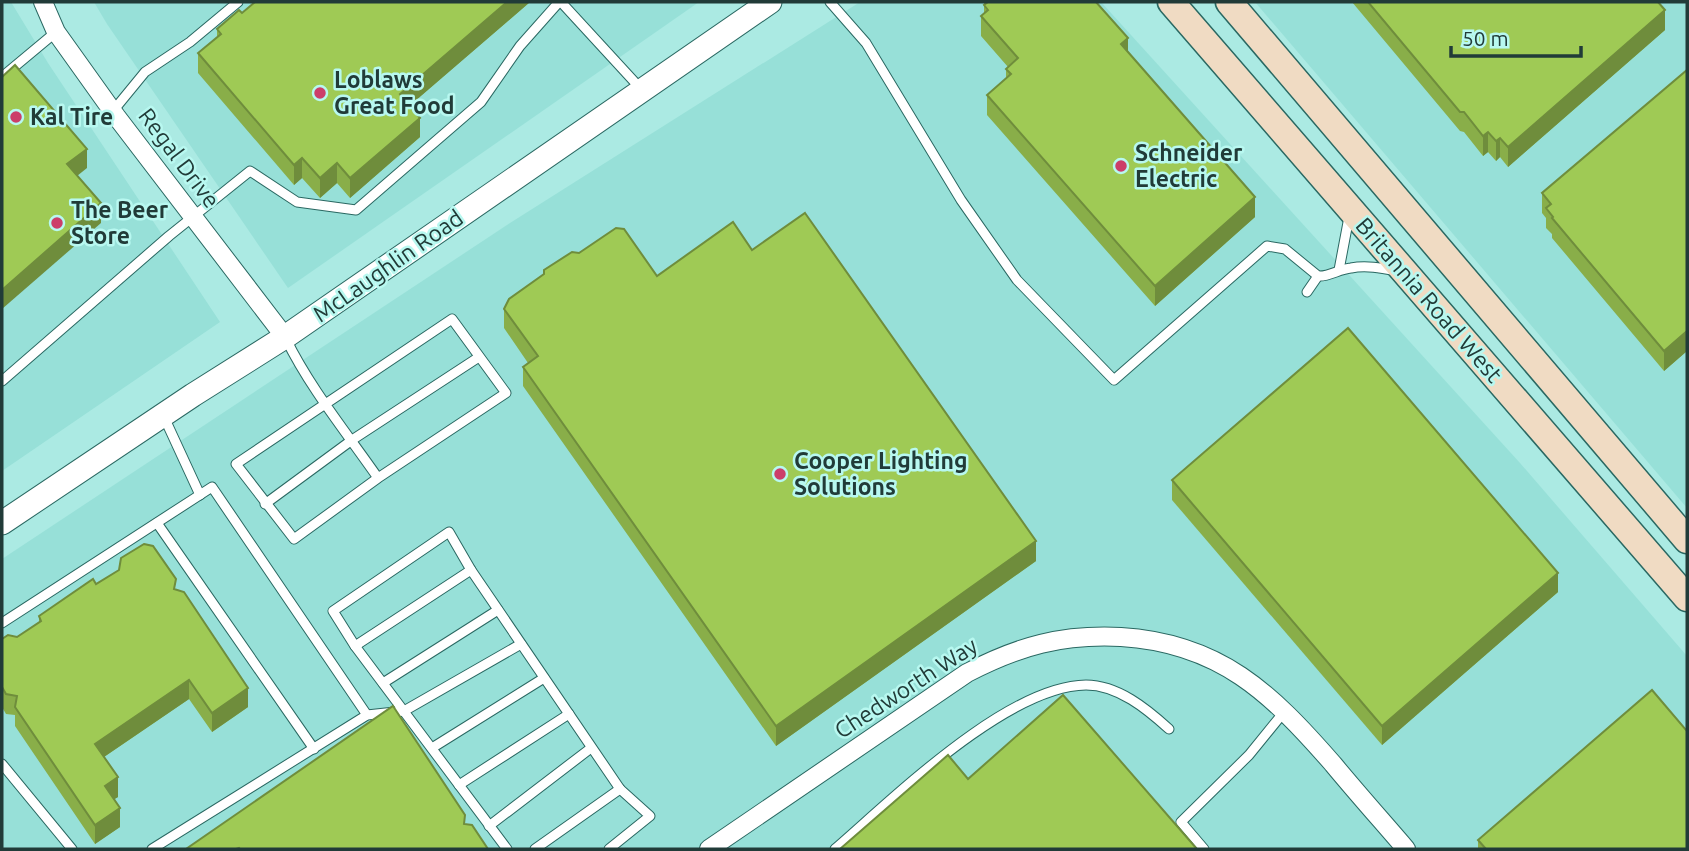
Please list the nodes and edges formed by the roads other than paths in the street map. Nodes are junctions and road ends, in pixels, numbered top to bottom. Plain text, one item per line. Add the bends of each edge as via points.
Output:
1 (43, 2) edge
2 (238, 2) edge
3 (560, 2) edge
4 (770, 2) edge
5 (830, 2) edge
6 (1171, 2) edge
7 (1230, 2) edge
8 (57, 32) junction
9 (2, 77) edge
10 (642, 90) junction
11 (113, 111) junction
12 (1350, 208) junction
13 (192, 218) junction
14 (1339, 270) junction
15 (1406, 272) junction
16 (1318, 276) junction
17 (1307, 292) dead end
18 (285, 337) junction
19 (479, 356) junction
20 (2, 381) edge
21 (326, 404) junction
22 (163, 415) junction
23 (352, 440) junction
24 (378, 478) junction
25 (200, 495) junction
26 (265, 504) junction
27 (2, 523) edge
28 (157, 523) junction
29 (1687, 540) edge
30 (471, 570) junction
31 (1687, 598) edge
32 (498, 610) junction
33 (2, 623) edge
34 (522, 644) junction
35 (355, 646) junction
36 (544, 678) junction
37 (383, 683) junction
38 (1285, 710) junction
39 (404, 711) junction
40 (569, 714) junction
41 (367, 715) junction
42 (1169, 729) dead end
43 (432, 748) junction
44 (591, 748) junction
45 (314, 749) junction
46 (2, 764) edge
47 (459, 785) junction
48 (620, 789) junction
49 (489, 826) junction
50 (72, 849) edge
51 (152, 849) edge
52 (507, 849) edge
53 (535, 849) edge
54 (609, 849) edge
55 (709, 849) edge
56 (835, 849) edge
57 (1204, 849) edge
58 (1406, 849) edge

1 - 8 street, Regal Drive
2 - 11 lane via 145,72
3 - 10 lane
3 - 13 lane via 520,46 481,102 356,211 297,202 250,171
4 - 10 street, McLaughlin Road
5 - 16 lane via 866,43 961,200 1017,280 1114,380 1267,246 1285,249
6 - 12 main road, Britannia Road West
7 - 29 main road, Britannia Road West
8 - 9 lane
8 - 11 street, Regal Drive
10 - 18 street, McLaughlin Road
11 - 13 street, Regal Drive
12 - 14 lane
12 - 15 main road, Britannia Road West
13 - 18 street, Regal Drive
13 - 20 lane
14 - 15 lane via 1368,267
14 - 16 lane
15 - 31 main road, Britannia Road West
16 - 17 lane
18 - 21 lane
18 - 22 street, McLaughlin Road
19 - 21 lane via 452,318
19 - 23 lane
19 - 24 lane via 506,393
21 - 23 lane
21 - 26 lane via 236,464
22 - 25 lane
22 - 27 street, McLaughlin Road
23 - 24 lane
23 - 26 lane
24 - 26 lane via 294,539
25 - 28 lane
25 - 41 lane via 212,487
28 - 33 lane
28 - 45 lane
30 - 32 lane
30 - 35 lane
30 - 35 lane via 449,532 333,611
32 - 34 lane
32 - 37 lane
34 - 36 lane
34 - 39 lane
35 - 37 lane
36 - 40 lane
36 - 43 lane
37 - 39 lane
38 - 55 street, Chedworth Way via 1230,669 1171,645 1090,636 1039,643 967,673
38 - 57 lane via 1249,755 1181,822
38 - 58 street, Chedworth Way
39 - 41 lane
39 - 43 lane
40 - 44 lane
40 - 47 lane
41 - 45 lane
42 - 56 lane via 1148,709 1105,689 1086,685 1038,697 990,721 943,756
43 - 47 lane
44 - 48 lane
44 - 49 lane
45 - 51 lane
46 - 50 lane
47 - 49 lane
48 - 53 lane
48 - 54 lane via 650,816
49 - 52 lane

